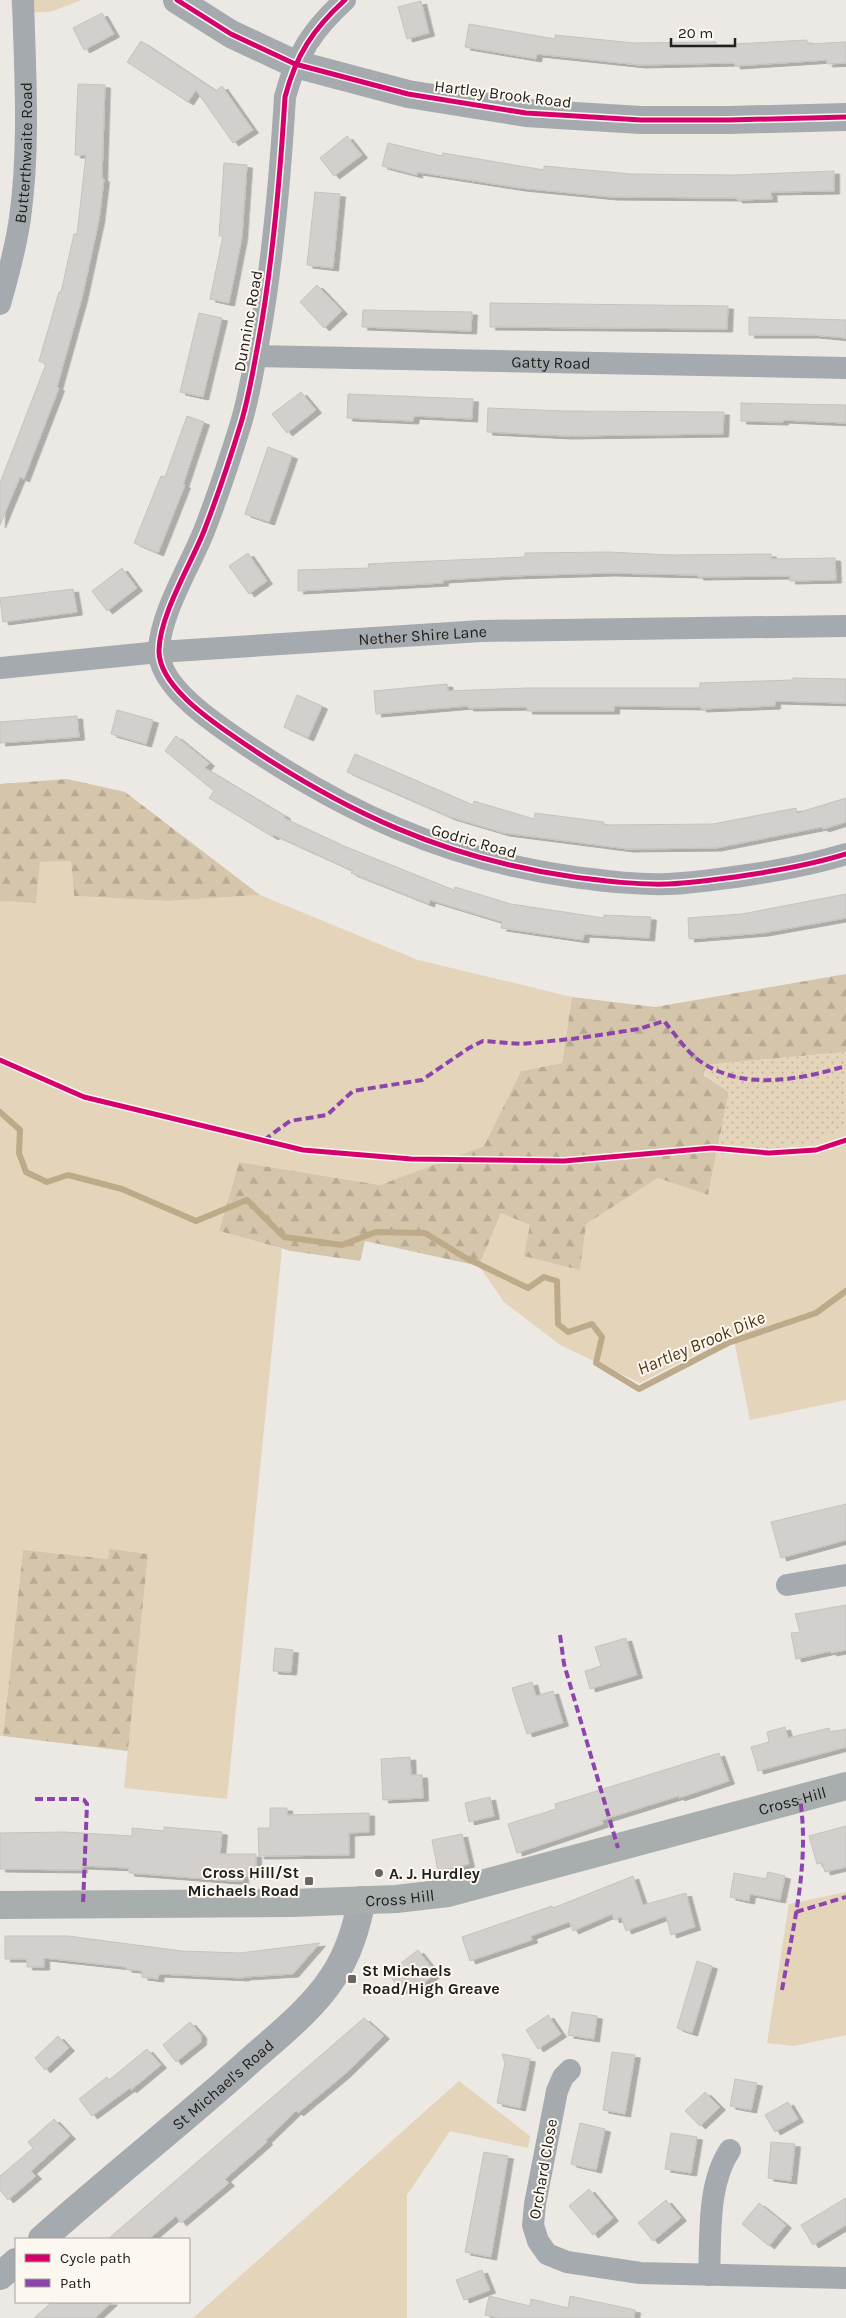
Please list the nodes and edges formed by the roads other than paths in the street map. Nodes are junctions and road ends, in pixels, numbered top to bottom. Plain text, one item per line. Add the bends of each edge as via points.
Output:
1 (23, 0) edge
2 (177, 0) edge
3 (345, 0) edge
4 (295, 64) junction
5 (846, 117) edge
6 (0, 304) edge
7 (255, 356) junction
8 (846, 368) edge
9 (846, 626) edge
10 (159, 652) junction
11 (0, 668) edge
12 (846, 854) edge
13 (846, 1575) edge
14 (787, 1585) dead end
15 (846, 1786) edge
16 (362, 1900) junction
17 (0, 1905) edge
18 (570, 2070) dead end
19 (730, 2150) dead end
20 (43, 2238) edge
21 (15, 2263) edge
22 (709, 2275) junction
23 (0, 2276) edge
24 (846, 2278) edge

1 - 6 street, Butterthwaite Road via 22,189 18,227
2 - 4 street, Hartley Brook Road via 231,34
3 - 4 street, Dunninc Road via 325,18
4 - 5 street, Hartley Brook Road via 408,94 526,113 641,120
4 - 7 street, Dunninc Road via 285,97 274,245
7 - 8 street, Gatty Road
7 - 10 street, Dunninc Road via 243,418 204,530 166,618
9 - 10 street, Nether Shire Lane via 481,631
10 - 11 street, Nether Shire Lane
10 - 12 street, Godric Road via 162,666 182,695 218,725 319,792 377,821 439,846 494,863 613,882 667,884 776,871
13 - 14 street
15 - 16 main road, Cross Hill via 448,1893
16 - 17 main road, Cross Hill via 292,1904
16 - 20 street, St Michael's Road via 348,1951 317,2000 206,2100
18 - 22 street, Orchard Close via 557,2091 535,2204 533,2225 538,2241 547,2254 567,2262 640,2273
19 - 22 street via 714,2193
21 - 23 street
22 - 24 street, Orchard Close

